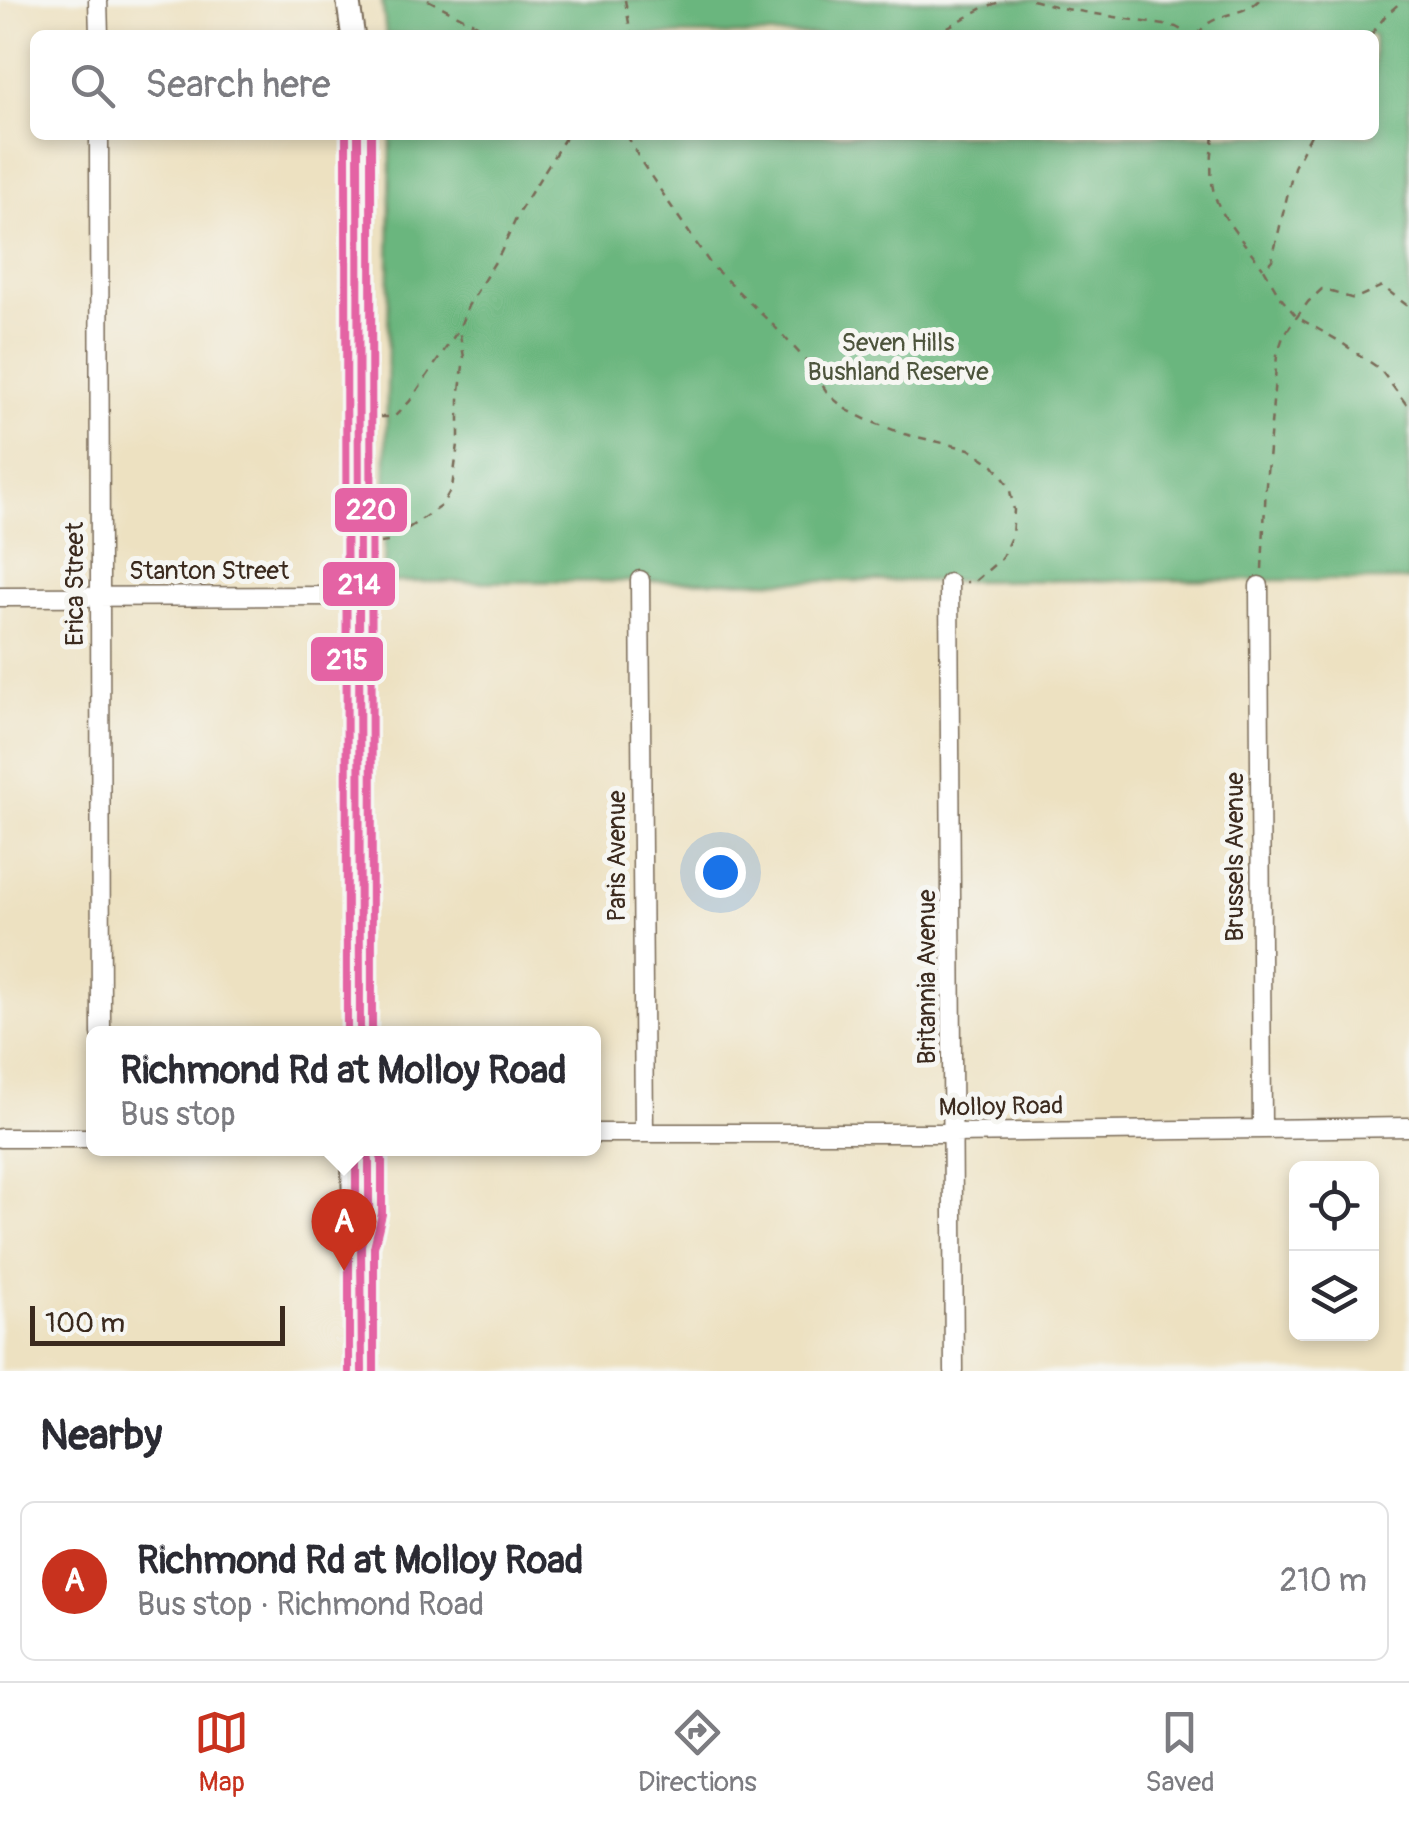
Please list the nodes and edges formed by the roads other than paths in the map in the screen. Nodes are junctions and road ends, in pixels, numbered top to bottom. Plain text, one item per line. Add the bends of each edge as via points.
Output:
1 (98, 0) edge
2 (348, 0) edge
3 (98, 30) edge
4 (352, 30) edge
5 (99, 140) edge
6 (358, 140) edge
7 (640, 580) dead end
8 (949, 583) road end
9 (1259, 586) road end
10 (359, 596) junction
11 (0, 597) edge
12 (100, 597) junction
13 (101, 1026) edge
14 (360, 1026) edge
15 (1409, 1127) edge
16 (1262, 1128) junction
17 (644, 1132) junction
18 (953, 1132) junction
19 (601, 1133) edge
20 (0, 1138) edge
21 (86, 1138) edge
22 (366, 1156) edge
23 (362, 1371) edge
24 (954, 1371) edge

1 - 3 street
2 - 4 main road
5 - 12 street, Erica Street
6 - 10 main road
7 - 17 street, Paris Avenue
8 - 18 street, Britannia Avenue
9 - 16 street, Brussels Avenue
10 - 12 street, Stanton Street
10 - 14 main road
11 - 12 street, Stanton Street
12 - 13 street, Erica Street
15 - 16 street, Molloy Road
16 - 18 street, Molloy Road
17 - 18 street, Molloy Road
17 - 19 street, Molloy Road
18 - 24 street, Britannia Avenue
20 - 21 street
22 - 23 main road

